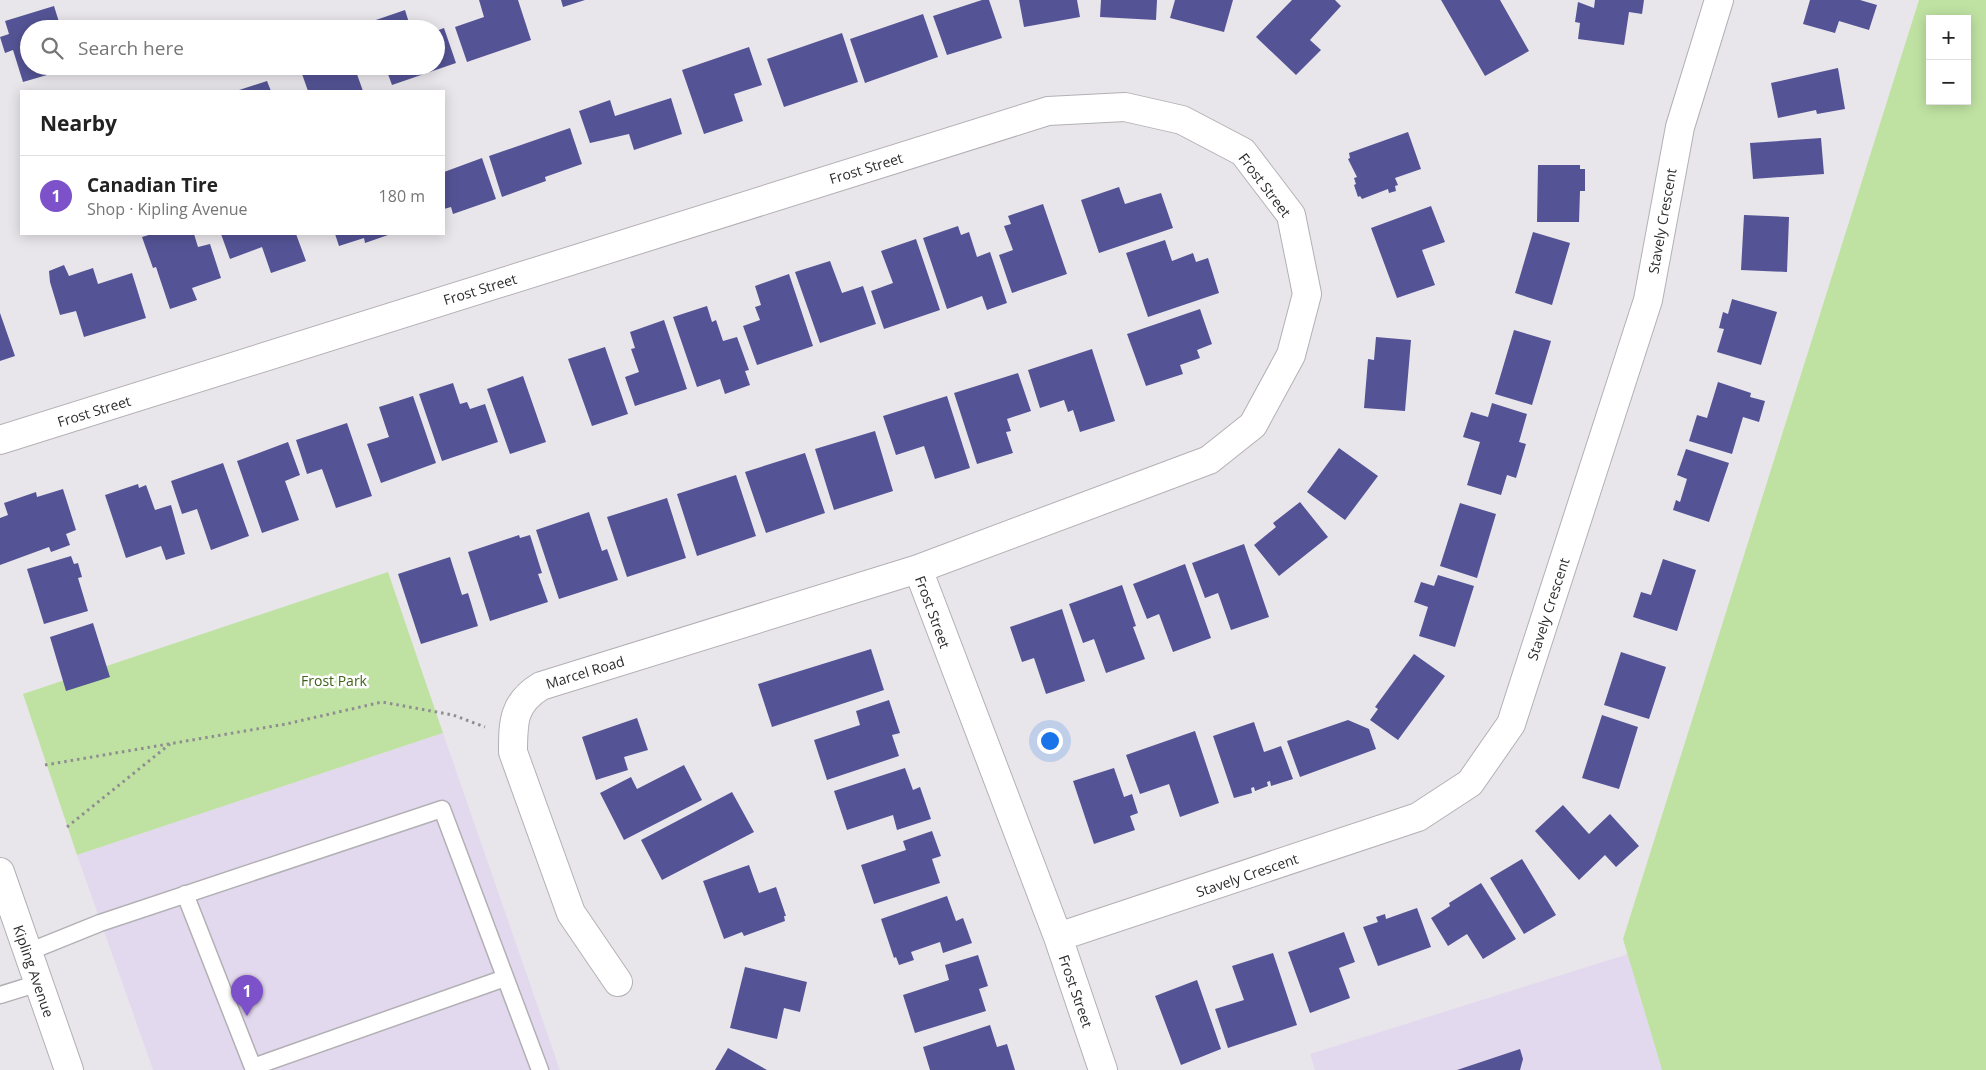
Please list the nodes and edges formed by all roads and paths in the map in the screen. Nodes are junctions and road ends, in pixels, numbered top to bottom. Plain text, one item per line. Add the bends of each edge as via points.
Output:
1 (1719, 0) edge
2 (0, 440) edge
3 (918, 569) junction
4 (513, 737) junction
5 (171, 744) junction
6 (45, 766) dead end
7 (67, 827) dead end
8 (0, 872) edge
9 (186, 894) junction
10 (6, 908) edge
11 (1058, 937) junction
12 (28, 952) junction
13 (505, 978) junction
14 (618, 982) dead end
15 (38, 983) junction
16 (0, 995) edge
17 (254, 1069) edge
18 (69, 1070) edge
19 (540, 1070) edge
20 (1103, 1070) edge

1 - 11 street, Stavely Crescent via 1680,127 1648,300 1511,724 1470,783 1418,817
2 - 3 street, Frost Street via 1048,111 1125,107 1182,120 1243,152 1291,215 1307,294 1292,355 1253,425 1209,460
3 - 4 street, Marcel Road via 540,686 527,695 518,708
3 - 11 street, Frost Street
4 - 5 path via 453,715 382,702 286,724
4 - 14 street, Marcel Road via 513,752 571,913
5 - 6 path
5 - 7 path
8 - 10 street, Kipling Avenue
9 - 12 lane via 100,922
9 - 13 lane via 442,809
9 - 17 lane
10 - 12 street, Kipling Avenue
11 - 20 street, Frost Street
12 - 15 street, Kipling Avenue
13 - 17 lane
13 - 19 lane
15 - 16 lane
15 - 18 street, Kipling Avenue

